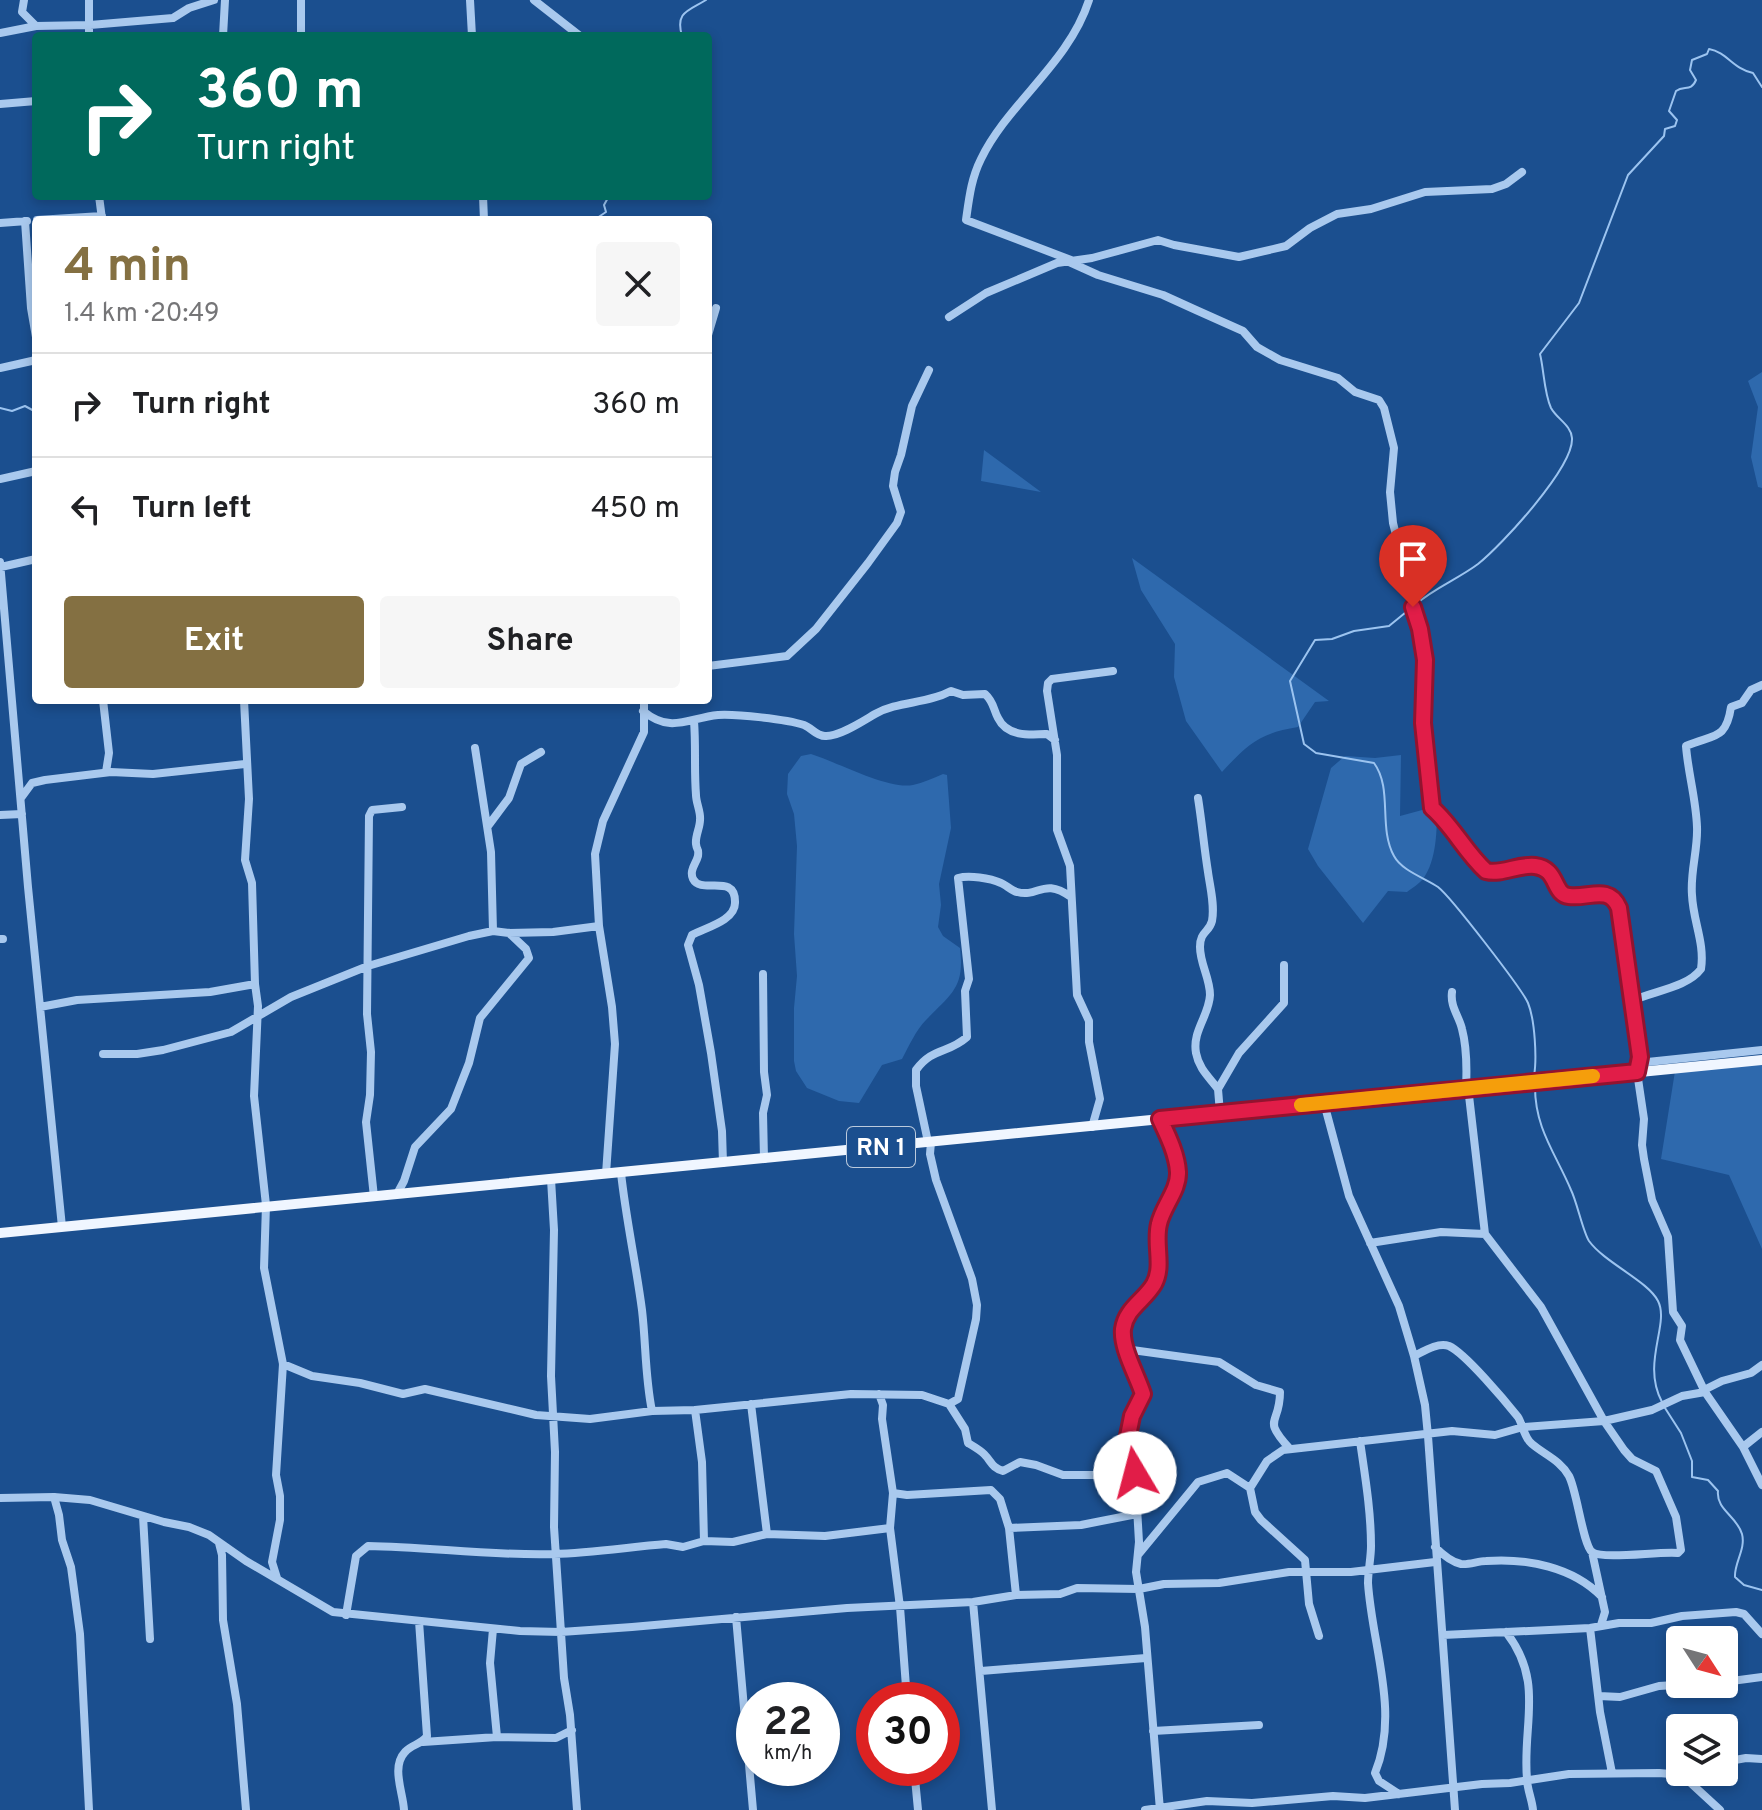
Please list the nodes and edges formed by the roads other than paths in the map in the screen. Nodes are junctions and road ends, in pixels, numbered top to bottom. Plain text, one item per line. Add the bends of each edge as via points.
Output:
1 (24, 0) edge
2 (89, 0) edge
3 (214, 0) edge
4 (225, 0) edge
5 (301, 0) edge
6 (470, 0) edge
7 (534, 0) edge
8 (1089, 0) edge
9 (90, 25) junction
10 (36, 26) junction
11 (89, 32) edge
12 (223, 32) edge
13 (301, 32) edge
14 (472, 32) edge
15 (575, 32) edge
16 (0, 33) edge
17 (32, 101) edge
18 (0, 104) edge
19 (1522, 172) dead end
20 (32, 220) edge
21 (25, 221) junction
22 (0, 223) edge
23 (1071, 261) junction
24 (716, 308) dead end
25 (32, 314) edge
26 (949, 317) dead end
27 (712, 322) edge
28 (32, 361) edge
29 (0, 368) edge
30 (929, 370) dead end
31 (32, 472) edge
32 (0, 479) edge
33 (32, 560) edge
34 (1, 565) edge
35 (712, 665) edge
36 (1113, 671) dead end
37 (1762, 685) edge
38 (103, 704) edge
39 (244, 704) edge
40 (642, 704) edge
41 (643, 704) edge
42 (694, 721) junction
43 (1056, 741) junction
44 (475, 748) dead end
45 (541, 752) dead end
46 (245, 764) junction
47 (106, 772) junction
48 (21, 798) junction
49 (1198, 798) dead end
50 (402, 807) dead end
51 (22, 814) junction
52 (0, 815) edge
53 (488, 826) junction
54 (1071, 897) junction
55 (599, 926) junction
56 (493, 931) junction
57 (509, 933) junction
58 (1284, 965) dead end
59 (368, 966) junction
60 (763, 974) dead end
61 (255, 984) junction
62 (1452, 992) dead end
63 (1632, 1001) junction
64 (40, 1007) junction
65 (258, 1018) junction
66 (1762, 1050) edge
67 (103, 1054) dead end
68 (1762, 1060) edge
69 (1638, 1067) junction
70 (1467, 1088) junction
71 (1218, 1089) junction
72 (1324, 1103) junction
73 (1220, 1113) junction
74 (1160, 1119) junction
75 (1092, 1127) junction
76 (929, 1142) junction
77 (764, 1159) junction
78 (723, 1163) junction
79 (621, 1173) junction
80 (606, 1174) junction
81 (551, 1179) junction
82 (397, 1194) junction
83 (374, 1197) junction
84 (266, 1205) junction
85 (62, 1227) junction
86 (0, 1233) edge
87 (1485, 1234) junction
88 (1370, 1243) junction
89 (1125, 1349) junction
90 (1414, 1356) junction
91 (283, 1364) junction
92 (1762, 1365) edge
93 (1705, 1391) junction
94 (879, 1394) junction
95 (751, 1404) junction
96 (949, 1404) junction
97 (695, 1410) junction
98 (652, 1411) junction
99 (553, 1414) junction
100 (1604, 1421) junction
101 (1523, 1427) junction
102 (1762, 1432) edge
103 (1428, 1436) junction
104 (1360, 1441) junction
105 (1743, 1447) junction
106 (1290, 1449) junction
107 (1135, 1473) junction
108 (1762, 1485) edge
109 (1250, 1488) junction
110 (893, 1493) junction
111 (54, 1497) junction
112 (0, 1498) edge
113 (1137, 1514) junction
114 (143, 1516) junction
115 (890, 1528) junction
116 (1009, 1528) junction
117 (767, 1534) junction
118 (704, 1541) junction
119 (219, 1542) junction
120 (1435, 1547) junction
121 (1592, 1552) junction
122 (557, 1554) junction
123 (1138, 1555) junction
124 (1435, 1562) junction
125 (1369, 1569) junction
126 (1308, 1573) junction
127 (277, 1578) junction
128 (1139, 1589) junction
129 (1016, 1595) junction
130 (1602, 1597) junction
131 (973, 1602) junction
132 (900, 1607) junction
133 (346, 1615) junction
134 (736, 1617) junction
135 (419, 1621) junction
136 (1601, 1625) junction
137 (1590, 1628) junction
138 (493, 1629) junction
139 (561, 1632) junction
140 (1506, 1632) junction
141 (1762, 1634) edge
142 (1443, 1635) junction
143 (1319, 1636) dead end
144 (150, 1639) dead end
145 (1146, 1658) junction
146 (981, 1671) junction
147 (1762, 1677) edge
148 (1738, 1680) edge
149 (906, 1682) edge
150 (1666, 1686) edge
151 (1599, 1696) junction
152 (1259, 1725) dead end
153 (572, 1730) junction
154 (1153, 1731) junction
155 (497, 1737) junction
156 (423, 1742) junction
157 (1738, 1759) edge
158 (1762, 1759) edge
159 (1612, 1773) junction
160 (1666, 1775) edge
161 (1526, 1781) junction
162 (916, 1786) edge
163 (1694, 1786) edge
164 (1451, 1787) junction
165 (1400, 1794) junction
166 (1253, 1806) edge
167 (1160, 1808) edge
168 (89, 1810) edge
169 (246, 1810) edge
170 (404, 1810) edge
171 (577, 1810) edge
172 (753, 1810) edge
173 (918, 1810) edge
174 (992, 1810) edge
175 (1145, 1810) edge
176 (1455, 1810) edge
177 (1533, 1810) edge
178 (1720, 1810) edge

1 - 10 street via 22,12
2 - 9 street
3 - 9 street via 173,18
4 - 12 street
5 - 13 street
6 - 14 street
7 - 15 street
8 - 23 street via 1067,44 981,158 966,220
9 - 10 street
9 - 11 street
10 - 16 street
17 - 18 street
19 - 23 street via 1492,189 1425,192 1337,214 1286,246 1247,255 1231,257 1158,240
20 - 21 street
21 - 22 street
21 - 25 street
23 - 26 street via 986,293
23 - 63 street via 1243,331 1280,360 1338,378 1355,392 1379,400 1394,448 1393,523 1425,660 1423,723 1432,808 1486,871 1544,868 1567,896 1600,893 1614,899
24 - 27 street
28 - 29 street
30 - 35 street via 912,406 895,472 893,486 901,512 875,553 816,629 787,656
31 - 32 street
33 - 34 street
34 - 48 street
36 - 43 street via 1048,683
37 - 63 street via 1731,707 1722,731 1686,746 1697,828 1691,870 1701,969 1687,981
38 - 47 street
39 - 46 street
40 - 55 street via 644,732 597,841
41 - 42 street via 659,722
42 - 43 street via 719,715 762,719 805,725 828,737 889,708 951,691 985,694 1005,727 1028,736 1047,734
42 - 78 street via 700,818 693,878 704,886 724,885 736,900 726,918 692,935 688,945 711,1053
43 - 54 street via 1057,830 1070,866
44 - 53 street
45 - 53 street via 521,764 509,798
46 - 47 street via 153,774
46 - 61 street via 245,860 252,883
47 - 48 street via 32,783
48 - 51 street
49 - 71 street via 1212,920 1201,934 1210,999 1197,1031 1196,1053
50 - 59 street via 379,807 369,816
51 - 52 street
51 - 64 street
53 - 56 street
54 - 75 street via 1077,995 1089,1021 1100,1099
54 - 76 street via 1050,887 1017,892 998,881 958,878 969,979 967,1037 929,1055 916,1070
55 - 57 street
55 - 80 street via 615,1044
56 - 57 street
56 - 59 street
57 - 82 street via 529,958 480,1018 451,1109 415,1147
58 - 71 street via 1284,1003 1239,1053
59 - 65 street via 291,997
59 - 83 street via 371,1052 366,1122
60 - 77 street
61 - 64 street
61 - 65 street
62 - 70 street via 1462,1026
63 - 69 street
64 - 85 street
65 - 67 street via 231,1032 163,1050
65 - 84 street via 254,1096
66 - 69 street
68 - 69 main road, RN 1
69 - 70 main road, RN 1
69 - 93 street via 1644,1159 1652,1200 1668,1237 1673,1312 1682,1326 1684,1353
70 - 72 main road, RN 1
70 - 87 street
71 - 73 street
72 - 73 main road, RN 1
72 - 88 street via 1349,1196
73 - 74 main road, RN 1
74 - 75 main road, RN 1
74 - 89 street via 1177,1182 1160,1220 1159,1273 1127,1318
75 - 76 main road, RN 1
76 - 77 main road, RN 1
76 - 96 street via 936,1180 977,1305 958,1399
77 - 78 main road, RN 1
78 - 79 main road, RN 1
79 - 80 main road, RN 1
79 - 98 street
80 - 81 main road, RN 1
81 - 82 main road, RN 1
81 - 99 street
82 - 83 main road, RN 1
83 - 84 main road, RN 1
84 - 85 main road, RN 1
84 - 91 street via 264,1268
85 - 86 main road, RN 1
87 - 88 street via 1441,1232
87 - 100 street via 1541,1307
88 - 90 street via 1399,1306
89 - 106 street via 1219,1362 1256,1385 1277,1390 1281,1398 1273,1431
89 - 107 street via 1143,1394 1128,1436
90 - 101 street via 1449,1346
90 - 103 street
91 - 99 street via 312,1376 403,1394 425,1389 536,1415
91 - 127 street via 276,1475 280,1520 272,1562
92 - 93 street
93 - 100 street
93 - 105 street
94 - 95 street
94 - 96 street via 922,1395
94 - 110 street
95 - 97 street
95 - 117 street
96 - 107 street via 968,1443 997,1469 1020,1462 1063,1475
97 - 98 street
97 - 118 street
98 - 99 street via 590,1419
99 - 122 street
100 - 101 street
100 - 121 street via 1632,1459 1656,1471 1676,1517 1681,1550
101 - 103 street via 1495,1435 1452,1431
101 - 121 street via 1533,1446 1567,1472
102 - 105 street
103 - 104 street
103 - 120 street
104 - 106 street
104 - 125 street via 1369,1498
105 - 108 street
106 - 109 street via 1274,1454
107 - 113 street
109 - 123 street via 1227,1473 1202,1479
109 - 126 street via 1255,1512 1305,1560
110 - 115 street
110 - 116 street via 991,1490 1000,1499
111 - 112 street
111 - 114 street via 90,1500
111 - 168 street via 80,1634
113 - 116 street via 1081,1525
113 - 123 street
114 - 119 street via 189,1527
114 - 144 street
115 - 117 street via 825,1536
115 - 132 street
116 - 129 street
117 - 118 street via 733,1542
118 - 122 street via 683,1547
119 - 127 street
119 - 169 street
120 - 124 street
120 - 130 street via 1463,1565 1503,1561 1551,1567 1590,1585
121 - 130 street
122 - 133 street via 368,1546 356,1556
122 - 139 street
123 - 128 street
124 - 125 street
124 - 142 street
125 - 126 street
125 - 165 street via 1385,1714 1384,1749 1375,1773
126 - 128 street
126 - 143 street via 1309,1604
127 - 133 street
128 - 129 street via 1077,1588 1060,1594
128 - 145 street
129 - 131 street
130 - 136 street
131 - 132 street
131 - 146 street
132 - 134 street
132 - 149 street
133 - 135 street
134 - 139 street
134 - 172 street
135 - 138 street
135 - 156 street via 427,1736
136 - 137 street
136 - 141 street via 1736,1612
137 - 140 street
137 - 151 street
138 - 139 street
138 - 155 street via 490,1663
139 - 153 street
140 - 142 street
140 - 161 street via 1525,1663 1531,1690
142 - 164 street
145 - 146 street
145 - 154 street
146 - 174 street
147 - 148 street
150 - 151 street via 1620,1697
151 - 159 street
152 - 154 street
153 - 155 street via 556,1738
153 - 171 street
154 - 167 street
155 - 156 street
156 - 170 street via 399,1762
157 - 158 street
159 - 160 street
159 - 161 street
161 - 164 street
161 - 177 street
162 - 173 street
163 - 178 street
164 - 165 street
164 - 176 street
165 - 166 street
166 - 167 street via 1207,1801
167 - 175 street

